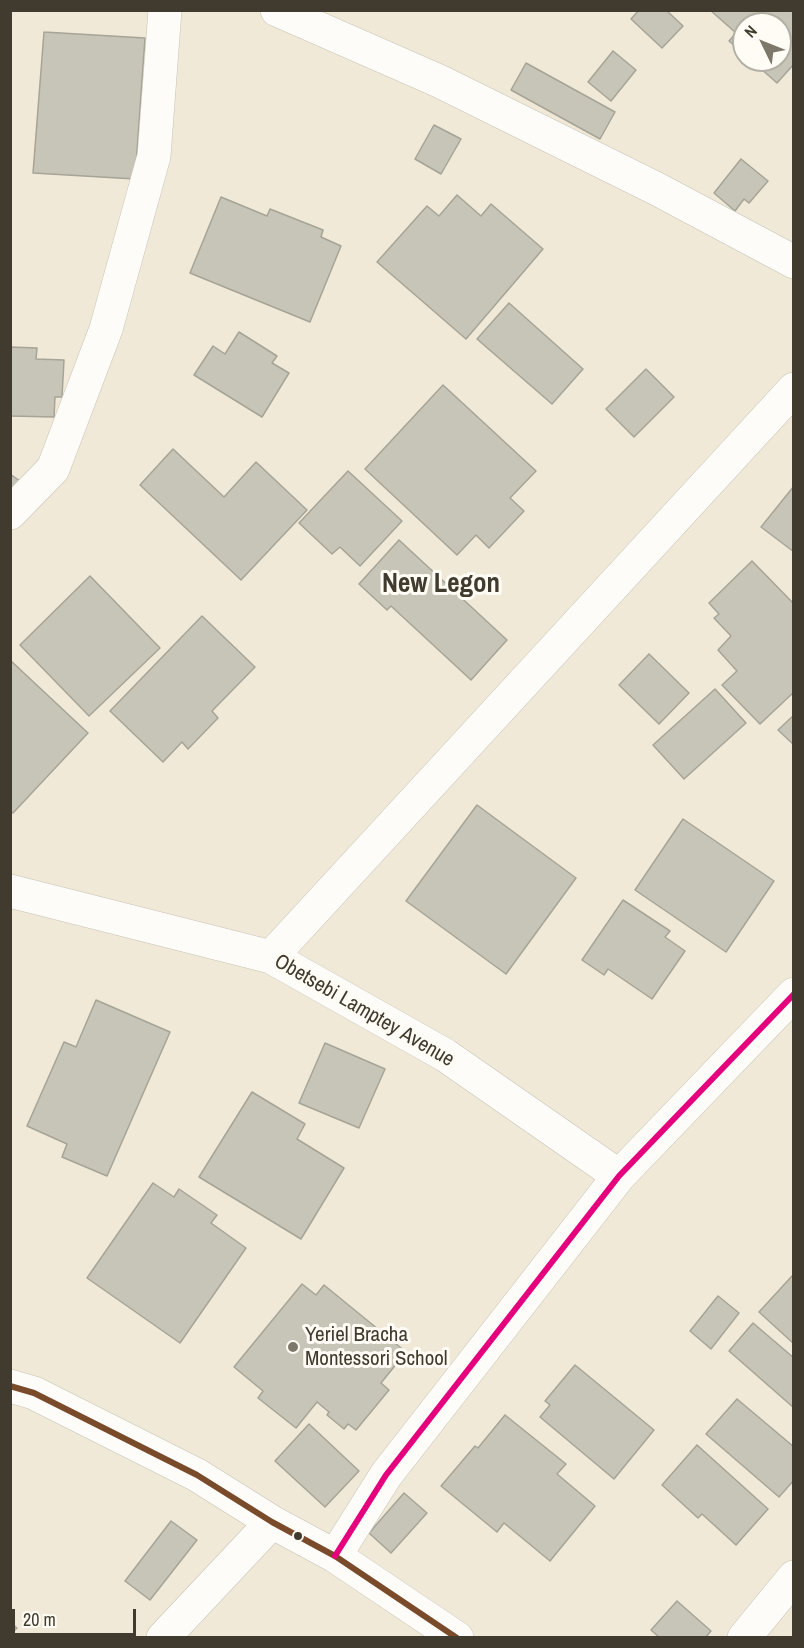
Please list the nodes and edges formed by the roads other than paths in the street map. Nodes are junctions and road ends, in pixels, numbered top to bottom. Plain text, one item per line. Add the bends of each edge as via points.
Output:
1 (165, 10) edge
2 (277, 10) edge
3 (794, 262) edge
4 (794, 389) edge
5 (10, 513) edge
6 (14, 900) edge
7 (271, 957) junction
8 (794, 994) edge
9 (619, 1176) junction
10 (10, 1386) edge
11 (272, 1522) junction
12 (335, 1556) junction
13 (794, 1577) edge
14 (163, 1638) edge
15 (457, 1638) edge
16 (744, 1638) edge

1 - 5 street via 154,156 106,329 53,469
2 - 3 street via 439,81
4 - 7 street
6 - 7 street, Obetsebi Lamptey Avenue
7 - 9 street, Obetsebi Lamptey Avenue via 445,1055
8 - 9 street
9 - 12 street via 386,1474
10 - 11 street via 34,1393 122,1436 197,1475
11 - 12 street
11 - 14 street
12 - 15 street
13 - 16 street

